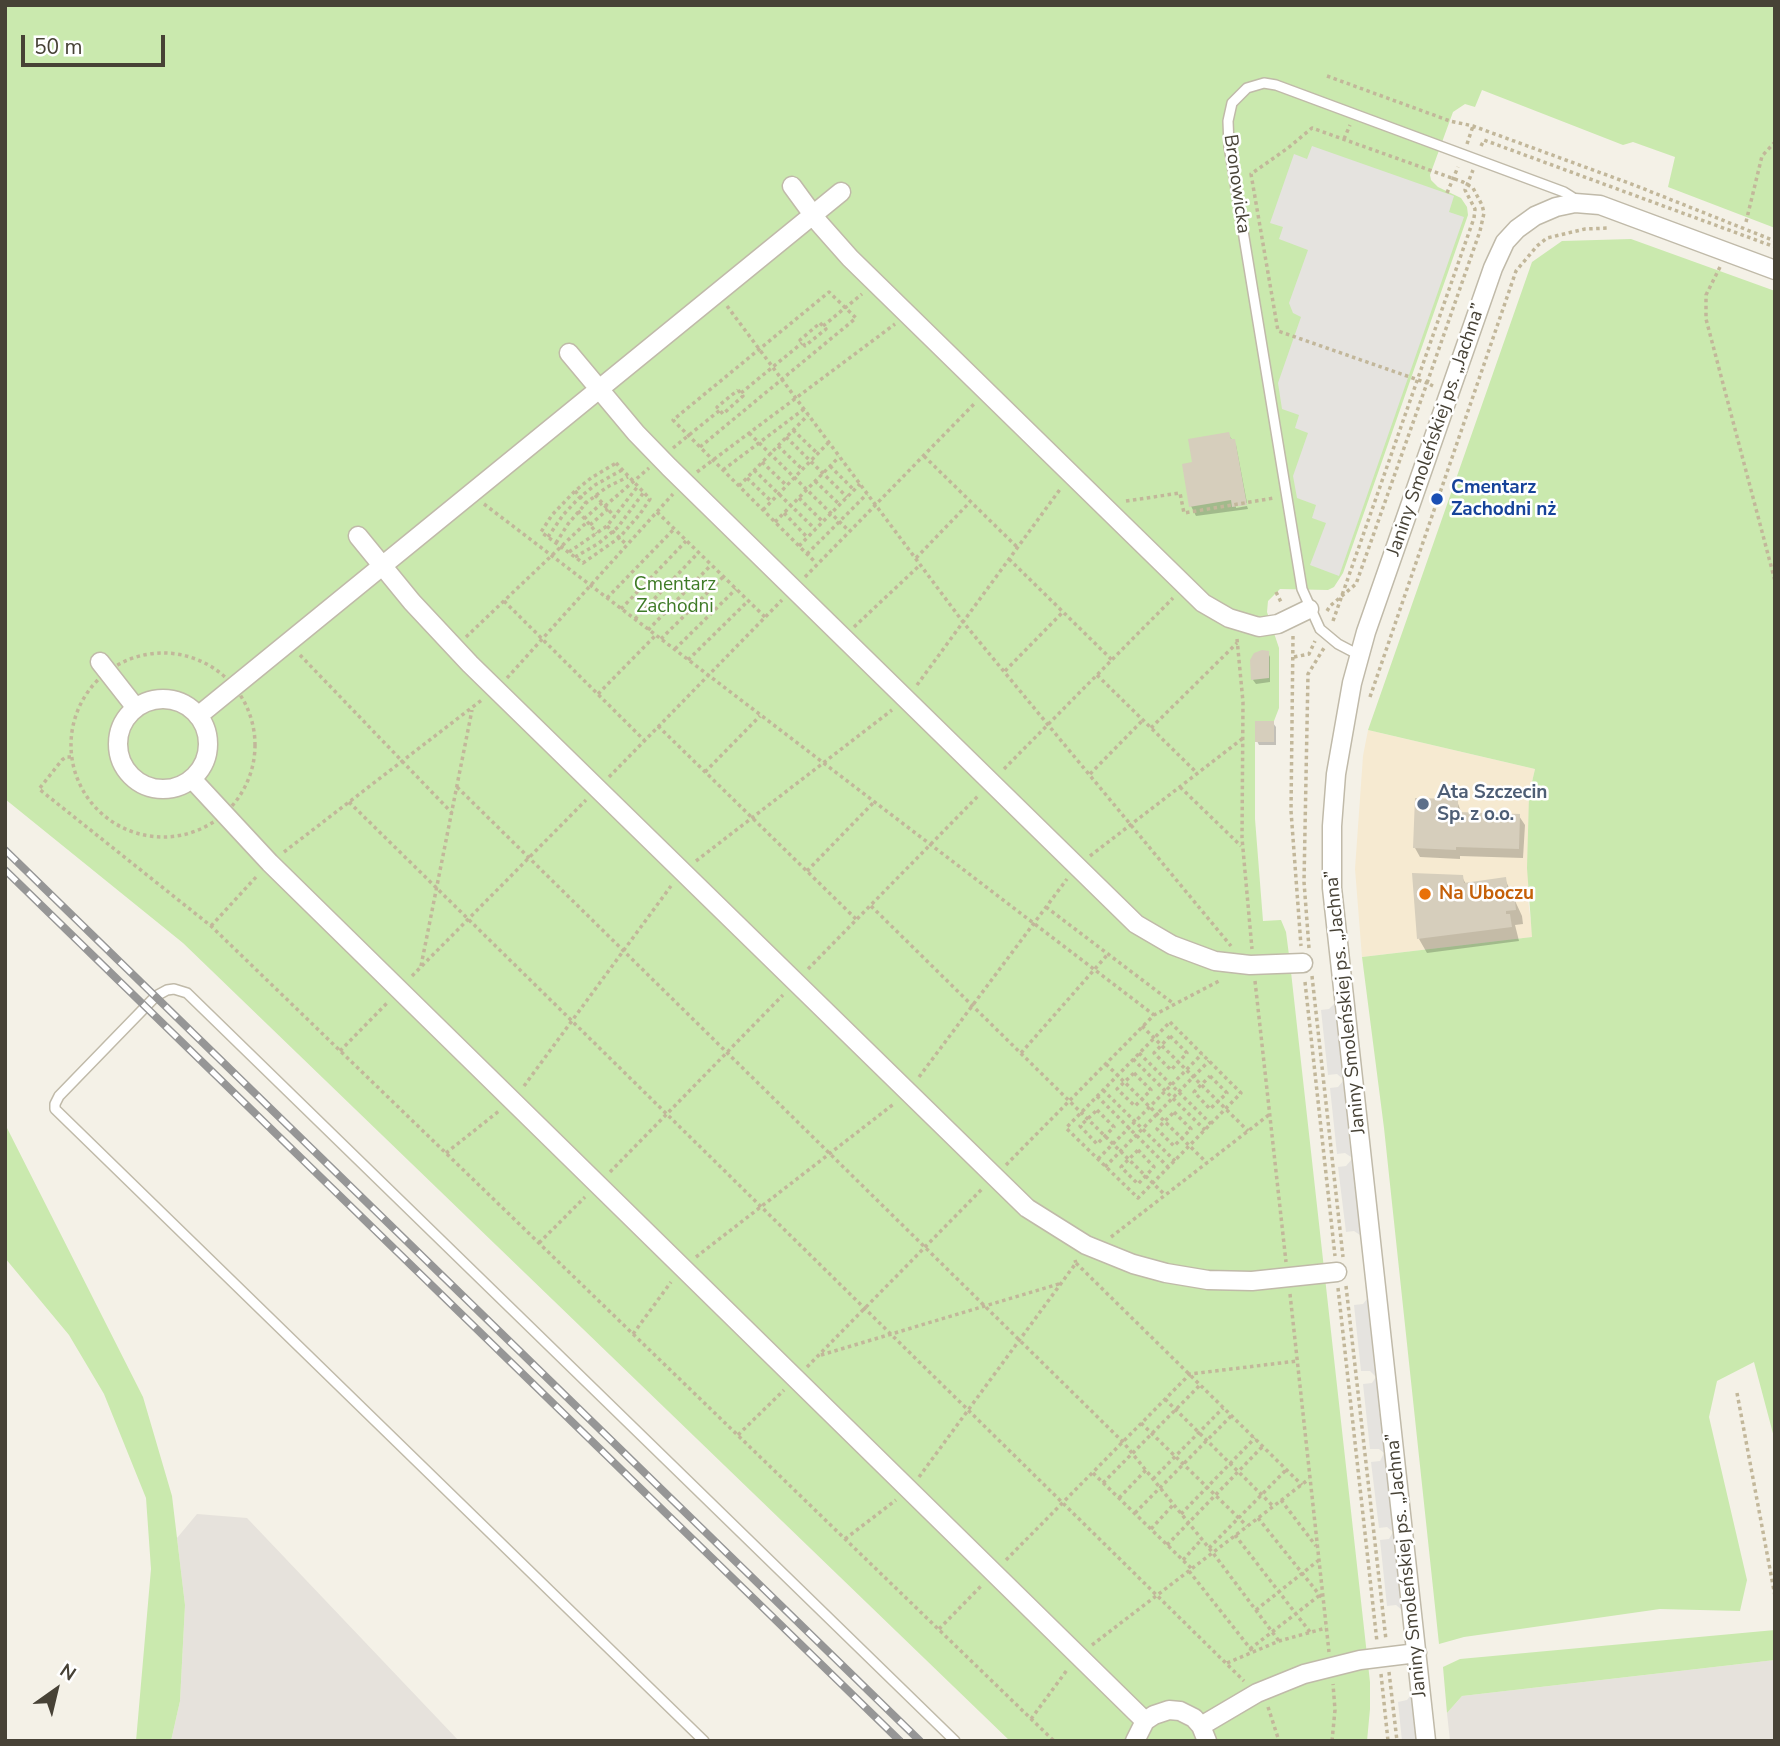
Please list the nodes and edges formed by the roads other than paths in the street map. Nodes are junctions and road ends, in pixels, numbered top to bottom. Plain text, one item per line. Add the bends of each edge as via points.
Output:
1 (792, 186) dead end
2 (841, 192) dead end
3 (1574, 204) junction
4 (813, 215) junction
5 (1775, 270) edge
6 (569, 353) dead end
7 (599, 390) junction
8 (358, 537) dead end
9 (383, 566) junction
10 (1309, 608) junction
11 (1359, 655) junction
12 (103, 667) road end
13 (136, 708) junction
14 (198, 716) junction
15 (192, 779) junction
16 (1308, 962) road end
17 (1342, 1269) road end
18 (1417, 1653) junction
19 (1145, 1721) junction
20 (1204, 1733) edge
21 (704, 1741) edge
22 (955, 1741) edge
23 (1135, 1741) edge
24 (1426, 1741) edge

1 - 4 street
2 - 4 street
3 - 5 street, Bronowicka via 1608,208
3 - 10 lane, Bronowicka via 1564,192 1276,85 1247,88 1232,103 1229,146 1302,589
3 - 11 street, Janiny Smoleńskiej ps. „Jachna” via 1535,216 1505,242
4 - 7 street
4 - 10 street via 986,392 1212,609 1234,620 1267,627
6 - 7 street
7 - 9 street
7 - 16 street via 684,482 1136,924 1199,956 1250,965
8 - 9 street
9 - 14 street
9 - 17 street via 496,690 1041,1218 1071,1237 1133,1264 1188,1277 1288,1279
10 - 11 lane, Bronowicka via 1320,629
11 - 18 street, Janiny Smoleńskiej ps. „Jachna” via 1336,774 1332,888
12 - 13 street
13 - 14 street via 153,700 172,700
13 - 15 street via 119,737 126,769 141,783 160,789
14 - 15 street via 208,746 204,764
15 - 19 street via 270,863
18 - 20 street via 1331,1666 1289,1679 1256,1693
18 - 24 street, Janiny Smoleńskiej ps. „Jachna”
19 - 20 street via 1174,1710 1189,1715
19 - 23 street
21 - 22 lane via 55,1109 59,1096 156,996 174,989 187,993

